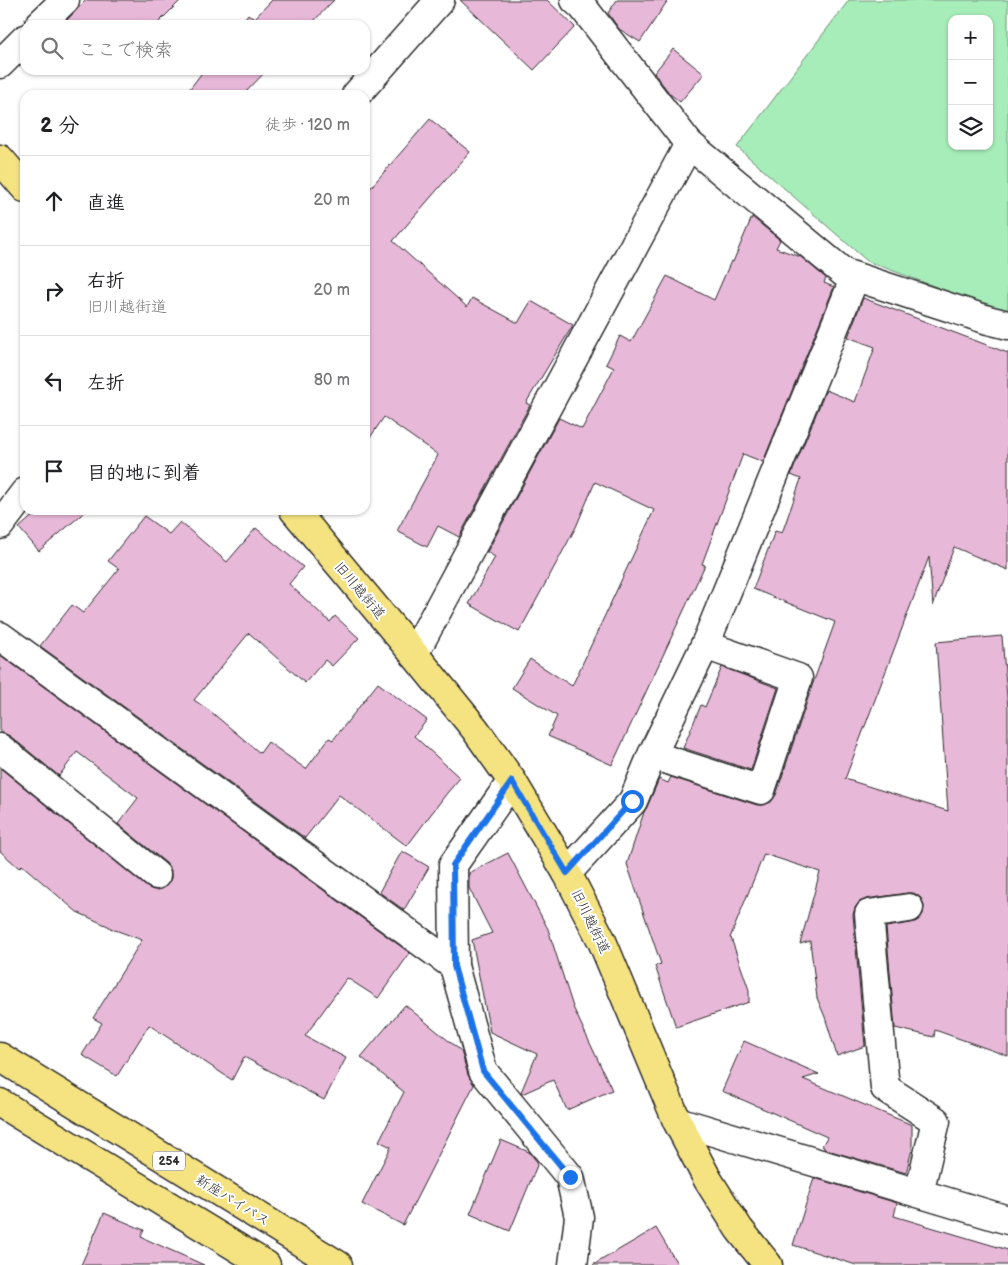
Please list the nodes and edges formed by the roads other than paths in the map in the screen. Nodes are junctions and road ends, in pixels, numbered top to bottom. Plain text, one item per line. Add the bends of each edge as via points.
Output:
1 (65, 0) edge
2 (440, 0) edge
3 (575, 0) edge
4 (44, 20) edge
5 (20, 44) edge
6 (0, 64) edge
7 (360, 90) edge
8 (689, 144) junction
9 (0, 159) edge
10 (20, 182) edge
11 (855, 277) junction
12 (1008, 325) edge
13 (20, 499) edge
14 (298, 515) edge
15 (0, 525) edge
16 (0, 636) edge
17 (705, 645) junction
18 (414, 654) junction
19 (0, 748) edge
20 (652, 755) junction
21 (512, 781) junction
22 (567, 873) junction
23 (156, 875) dead end
24 (909, 908) dead end
25 (454, 966) junction
26 (0, 1056) edge
27 (0, 1103) edge
28 (677, 1121) junction
29 (919, 1193) junction
30 (1008, 1220) edge
31 (266, 1265) edge
32 (338, 1265) edge
33 (572, 1265) edge
34 (768, 1265) edge

1 - 4 street
2 - 7 street
3 - 8 street
5 - 6 street
8 - 11 street via 844,273
8 - 18 street
9 - 10 main road
11 - 12 street
11 - 17 street
13 - 15 street
14 - 18 main road, 旧川越街道
16 - 25 street
17 - 20 street
17 - 20 street via 798,678 761,790
18 - 21 main road, 旧川越街道
19 - 23 street
20 - 22 street via 632,801
21 - 22 main road, 旧川越街道
21 - 25 street via 453,865
22 - 28 main road, 旧川越街道 via 602,941
24 - 29 street via 869,914 885,1088 936,1121
25 - 33 street via 483,1071 570,1177 578,1217
26 - 32 main road, 新座バイパス / 254
27 - 31 main road
28 - 29 street
28 - 34 main road, 旧川越街道 via 708,1180
29 - 30 street

